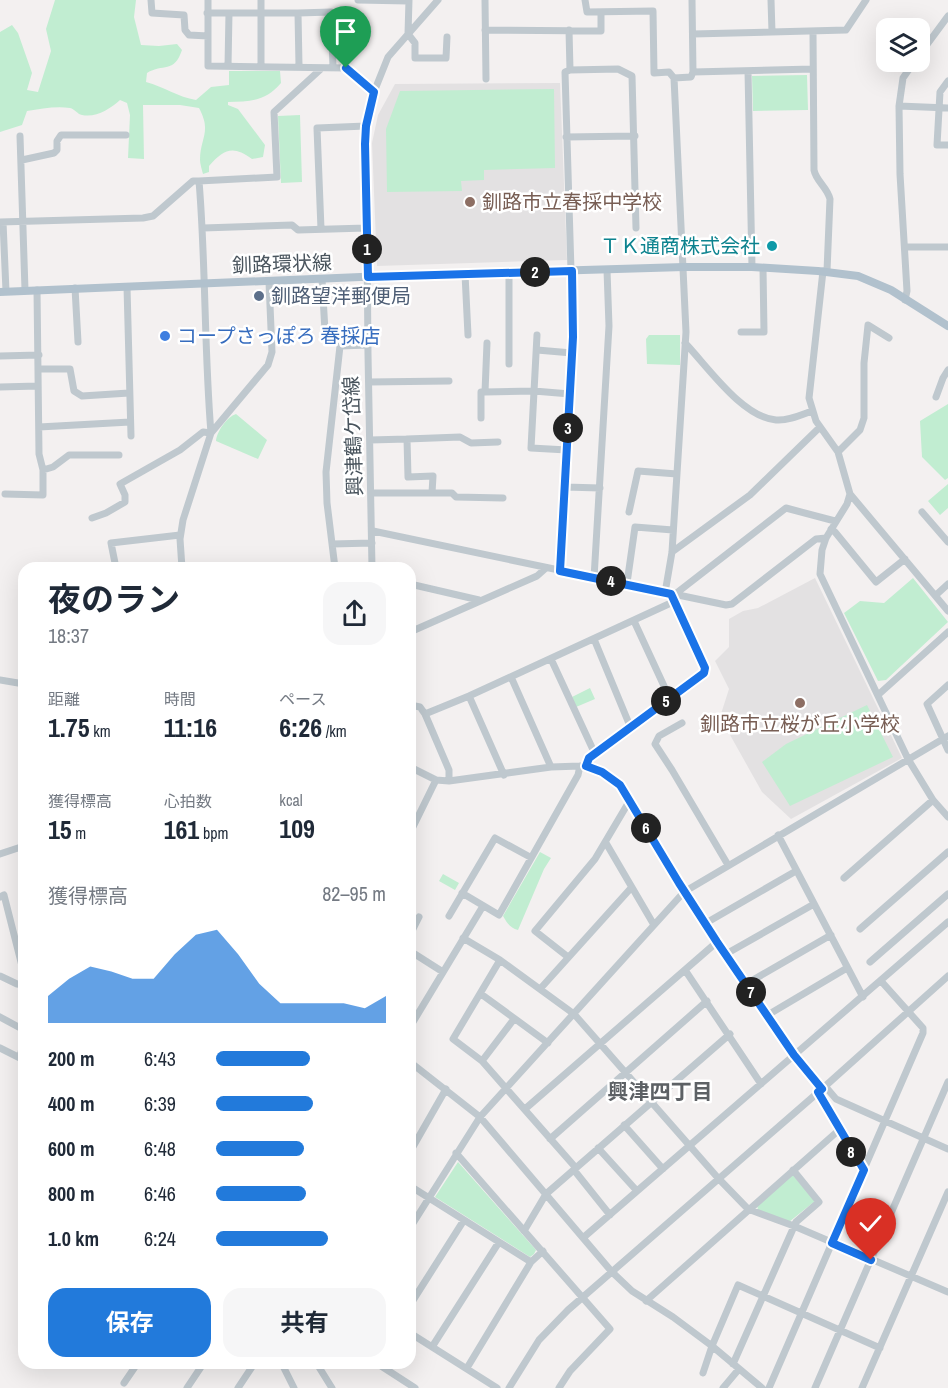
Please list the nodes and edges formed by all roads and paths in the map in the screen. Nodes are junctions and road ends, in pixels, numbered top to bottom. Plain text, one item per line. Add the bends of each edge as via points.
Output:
1 (151, 0) edge
2 (208, 0) edge
3 (261, 0) edge
4 (358, 0) edge
5 (408, 0) edge
6 (438, 0) edge
7 (485, 0) edge
8 (585, 0) edge
9 (692, 0) edge
10 (771, 0) edge
11 (866, 0) edge
12 (370, 1) edge
13 (601, 12) junction
14 (229, 13) junction
15 (261, 13) junction
16 (298, 13) junction
17 (207, 14) junction
18 (948, 16) edge
19 (485, 30) junction
20 (569, 30) junction
21 (772, 32) junction
22 (813, 32) junction
23 (408, 34) junction
24 (693, 34) junction
25 (208, 36) junction
26 (447, 37) dead end
27 (930, 40) edge
28 (228, 66) junction
29 (261, 66) junction
30 (299, 66) junction
31 (333, 67) junction
32 (322, 68) junction
33 (813, 69) junction
34 (570, 70) junction
35 (748, 71) junction
36 (693, 72) junction
37 (907, 72) edge
38 (674, 78) junction
39 (486, 79) dead end
40 (948, 81) edge
41 (374, 92) junction
42 (899, 106) junction
43 (937, 108) junction
44 (948, 108) edge
45 (366, 126) junction
46 (126, 135) dead end
47 (20, 136) dead end
48 (635, 136) junction
49 (566, 137) junction
50 (948, 145) edge
51 (22, 159) junction
52 (198, 181) junction
53 (23, 221) junction
54 (1, 222) edge
55 (202, 228) junction
56 (366, 228) junction
57 (636, 228) dead end
58 (321, 229) junction
59 (906, 247) junction
60 (948, 247) edge
61 (684, 267) junction
62 (752, 267) junction
63 (763, 268) junction
64 (607, 270) junction
65 (572, 271) junction
66 (825, 271) junction
67 (509, 273) junction
68 (465, 274) junction
69 (368, 277) junction
70 (322, 279) junction
71 (269, 282) junction
72 (204, 284) junction
73 (127, 286) junction
74 (75, 288) junction
75 (26, 290) junction
76 (37, 290) junction
77 (3, 291) edge
78 (905, 300) junction
79 (948, 326) edge
80 (325, 330) dead end
81 (741, 332) dead end
82 (468, 335) dead end
83 (537, 335) dead end
84 (889, 338) dead end
85 (78, 342) dead end
86 (487, 343) dead end
87 (685, 343) junction
88 (368, 345) junction
89 (537, 351) junction
90 (572, 352) junction
91 (39, 355) junction
92 (0, 356) edge
93 (509, 364) dead end
94 (38, 369) junction
95 (948, 370) edge
96 (449, 381) dead end
97 (369, 382) junction
98 (38, 386) junction
99 (0, 387) edge
100 (485, 392) junction
101 (534, 392) junction
102 (129, 393) junction
103 (570, 394) junction
104 (936, 397) dead end
105 (812, 411) junction
106 (481, 418) dead end
107 (130, 422) junction
108 (39, 427) junction
109 (820, 427) junction
110 (211, 433) junction
111 (131, 435) dead end
112 (407, 439) junction
113 (370, 440) junction
114 (498, 442) dead end
115 (567, 450) junction
116 (837, 452) junction
117 (119, 455) dead end
118 (43, 470) junction
119 (677, 474) junction
120 (565, 487) junction
121 (600, 488) junction
122 (372, 493) junction
123 (432, 493) junction
124 (5, 494) dead end
125 (850, 494) junction
126 (503, 498) dead end
127 (629, 512) dead end
128 (922, 512) dead end
129 (92, 518) dead end
130 (835, 521) junction
131 (831, 529) junction
132 (673, 530) junction
133 (373, 531) junction
134 (180, 535) junction
135 (826, 538) junction
136 (948, 542) edge
137 (372, 543) junction
138 (332, 544) junction
139 (672, 552) junction
140 (905, 560) junction
141 (115, 562) edge
142 (182, 562) edge
143 (334, 562) edge
144 (372, 562) edge
145 (546, 568) junction
146 (560, 571) junction
147 (594, 578) junction
148 (627, 584) junction
149 (948, 584) edge
150 (416, 585) edge
151 (671, 596) junction
152 (936, 596) junction
153 (479, 600) junction
154 (948, 611) edge
155 (634, 621) junction
156 (416, 629) edge
157 (948, 632) edge
158 (594, 639) junction
159 (551, 658) junction
160 (511, 677) junction
161 (0, 680) edge
162 (18, 683) edge
163 (948, 685) edge
164 (878, 695) junction
165 (469, 696) junction
166 (670, 699) junction
167 (416, 706) edge
168 (425, 714) junction
169 (682, 723) dead end
170 (630, 726) junction
171 (945, 739) edge
172 (948, 750) edge
173 (595, 754) junction
174 (908, 759) junction
175 (583, 766) junction
176 (551, 767) junction
177 (416, 770) edge
178 (504, 775) junction
179 (436, 780) junction
180 (449, 781) junction
181 (630, 800) junction
182 (933, 800) junction
183 (948, 817) edge
184 (416, 821) edge
185 (778, 835) junction
186 (606, 843) junction
187 (18, 848) edge
188 (948, 852) edge
189 (0, 854) edge
190 (530, 857) junction
191 (728, 865) junction
192 (796, 871) junction
193 (844, 878) dead end
194 (631, 888) junction
195 (462, 892) junction
196 (684, 892) junction
197 (948, 894) edge
198 (0, 897) edge
199 (814, 904) junction
200 (483, 906) junction
201 (448, 916) dead end
202 (419, 917) dead end
203 (948, 922) edge
204 (416, 923) edge
205 (706, 923) junction
206 (654, 925) junction
207 (860, 929) dead end
208 (831, 935) junction
209 (464, 938) junction
210 (717, 942) junction
211 (18, 950) edge
212 (726, 954) junction
213 (416, 955) edge
214 (568, 957) junction
215 (500, 960) junction
216 (870, 962) dead end
217 (847, 968) junction
218 (686, 970) junction
219 (443, 972) junction
220 (0, 975) edge
221 (948, 976) edge
222 (881, 981) junction
223 (18, 984) edge
224 (746, 984) junction
225 (540, 989) junction
226 (481, 994) junction
227 (862, 997) junction
228 (707, 1001) junction
229 (908, 1011) junction
230 (574, 1014) junction
231 (766, 1016) junction
232 (0, 1017) edge
233 (416, 1018) edge
234 (514, 1019) junction
235 (18, 1027) edge
236 (730, 1034) junction
237 (548, 1043) junction
238 (599, 1043) junction
239 (0, 1048) edge
240 (794, 1055) junction
241 (18, 1057) edge
242 (482, 1061) junction
243 (416, 1067) edge
244 (626, 1072) junction
245 (948, 1082) edge
246 (761, 1084) junction
247 (506, 1088) junction
248 (446, 1089) junction
249 (822, 1089) junction
250 (651, 1102) junction
251 (525, 1109) junction
252 (480, 1117) junction
253 (884, 1121) junction
254 (624, 1125) junction
255 (839, 1130) junction
256 (923, 1138) junction
257 (550, 1139) junction
258 (416, 1142) edge
259 (689, 1145) junction
260 (598, 1148) junction
261 (948, 1149) edge
262 (456, 1153) junction
263 (575, 1169) junction
264 (663, 1169) junction
265 (793, 1170) junction
266 (864, 1170) junction
267 (718, 1178) junction
268 (416, 1189) edge
269 (637, 1191) junction
270 (948, 1192) edge
271 (546, 1194) junction
272 (429, 1197) junction
273 (748, 1209) junction
274 (610, 1215) junction
275 (416, 1218) edge
276 (464, 1220) junction
277 (794, 1226) junction
278 (524, 1231) junction
279 (584, 1237) junction
280 (498, 1242) junction
281 (832, 1243) junction
282 (543, 1251) junction
283 (871, 1260) junction
284 (531, 1262) junction
285 (612, 1272) junction
286 (911, 1276) junction
287 (948, 1292) edge
288 (416, 1296) edge
289 (582, 1297) junction
290 (763, 1297) junction
291 (646, 1301) junction
292 (802, 1313) junction
293 (840, 1330) junction
294 (416, 1337) edge
295 (712, 1346) junction
296 (432, 1347) junction
297 (880, 1348) junction
298 (736, 1366) junction
299 (467, 1368) junction
300 (134, 1369) edge
301 (200, 1369) edge
302 (251, 1369) edge
303 (284, 1369) edge
304 (320, 1369) edge
305 (386, 1369) edge
306 (703, 1372) dead end
307 (124, 1383) dead end
308 (187, 1388) edge
309 (238, 1388) edge
310 (294, 1388) edge
311 (332, 1388) edge
312 (415, 1388) edge
313 (497, 1388) edge
314 (509, 1388) edge
315 (559, 1388) edge
316 (723, 1388) edge
317 (762, 1388) edge
318 (769, 1388) edge
319 (815, 1388) edge
320 (862, 1388) edge

1 - 25 street via 152,13 184,15 189,35
2 - 17 street
3 - 15 street
4 - 12 street
5 - 12 street
5 - 23 street
6 - 23 street, 興津鶴ケ岱線
7 - 19 street
8 - 13 street via 588,12
9 - 24 street
10 - 21 street
11 - 22 street via 846,30
13 - 20 street via 601,31
13 - 38 street via 653,11 654,73 669,72
14 - 15 street
14 - 17 street
14 - 28 street
15 - 16 street
15 - 29 street
16 - 30 street
16 - 31 street via 331,12
17 - 25 street
18 - 27 street
19 - 20 street
19 - 39 street
20 - 34 street
21 - 22 street
21 - 24 street
22 - 33 street
23 - 26 street via 415,43 415,58 446,58
23 - 41 street, 興津鶴ケ岱線 via 388,57
24 - 36 street
25 - 28 street via 208,66
28 - 29 street
29 - 30 street
30 - 32 street
31 - 32 street
31 - 41 street via 346,68
32 - 52 street via 274,112 277,177
33 - 35 street
33 - 66 street via 814,170 830,199
34 - 48 street via 618,69 632,76
34 - 49 street via 565,72
35 - 36 street
35 - 62 street
36 - 38 street via 691,77
37 - 42 street
38 - 61 street
40 - 43 street via 940,92
41 - 45 street, 興津鶴ケ岱線
42 - 43 street
42 - 59 street
43 - 44 street
43 - 50 street via 937,145
45 - 56 street, 興津鶴ケ岱線
45 - 58 street via 317,128
46 - 51 street via 61,135 54,153
47 - 51 street
48 - 49 street
48 - 57 street
49 - 65 street
51 - 53 street
52 - 53 street via 153,216
52 - 55 street
53 - 54 street
53 - 75 street
54 - 77 street
55 - 58 street via 291,225 298,230
55 - 72 street
56 - 58 street
56 - 69 street, 興津鶴ケ岱線
59 - 60 street
59 - 78 street
61 - 62 main road, 釧路環状線
61 - 64 main road, 釧路環状線
61 - 87 street
62 - 63 main road, 釧路環状線
63 - 66 main road, 釧路環状線
63 - 81 street via 764,332
64 - 65 main road, 釧路環状線
64 - 121 street via 609,326
65 - 67 main road, 釧路環状線
65 - 90 street
66 - 78 main road, 釧路環状線 via 872,281
66 - 105 street via 809,391
67 - 68 main road, 釧路環状線
67 - 93 street
68 - 69 main road, 釧路環状線
68 - 82 street
69 - 70 main road, 釧路環状線
69 - 88 street, 興津鶴ケ岱線
70 - 71 main road, 釧路環状線
70 - 80 street
71 - 72 main road, 釧路環状線
71 - 110 street via 272,352 268,365
72 - 73 main road, 釧路環状線
72 - 110 street
73 - 74 main road, 釧路環状線
73 - 102 street
74 - 76 main road, 釧路環状線
74 - 85 street
75 - 76 main road, 釧路環状線
75 - 77 main road, 釧路環状線
76 - 91 street
78 - 79 main road, 釧路環状線
83 - 89 street
84 - 116 street via 868,325 864,418 860,430
86 - 100 street
87 - 105 street via 734,397 754,413 784,419
87 - 119 street
88 - 97 street, 興津鶴ケ岱線
88 - 138 street via 340,346 326,472
89 - 90 street
89 - 101 street
90 - 103 street
91 - 92 street
91 - 94 street
94 - 98 street
94 - 102 street via 70,369 74,391 82,396
95 - 104 street
96 - 97 street
97 - 113 street, 興津鶴ケ岱線
98 - 99 street
98 - 108 street
100 - 101 street
100 - 106 street via 481,392
101 - 103 street
101 - 115 street via 531,448
102 - 107 street
103 - 115 street
105 - 109 street
107 - 108 street
107 - 111 street
108 - 118 street
109 - 116 street
109 - 139 street via 750,495
110 - 129 street via 203,432 180,450 120,484 125,502
110 - 134 street
112 - 113 street
112 - 114 street via 460,437 471,443
112 - 123 street via 408,477 433,476
113 - 122 street, 興津鶴ケ岱線
115 - 120 street
116 - 125 street
117 - 118 street via 69,455
118 - 124 street via 43,495
119 - 127 street via 638,471
119 - 132 street
120 - 121 street
120 - 146 street
121 - 147 street
122 - 123 street
122 - 133 street, 興津鶴ケ岱線
123 - 126 street
125 - 130 street
125 - 140 street
128 - 136 street
130 - 131 street
130 - 151 street via 786,508
131 - 135 street
131 - 140 street via 876,582
132 - 139 street
132 - 148 street via 635,527
133 - 137 street, 興津鶴ケ岱線
133 - 145 street
134 - 141 street via 111,543
134 - 142 street
135 - 151 street via 816,539 732,604
135 - 164 street via 820,574
137 - 138 street
137 - 144 street, 興津鶴ケ岱線
138 - 143 street
139 - 151 street
140 - 152 street
145 - 146 street
145 - 153 street via 537,576
146 - 147 street
147 - 148 street
148 - 151 street
149 - 152 street
150 - 153 street
151 - 155 street
151 - 166 street via 705,668 704,673
152 - 154 street
153 - 156 street
155 - 158 street
155 - 166 street
157 - 164 street
158 - 159 street
158 - 170 street
159 - 160 street
159 - 173 street
160 - 165 street
160 - 176 street
161 - 162 street
163 - 171 street via 927,704
164 - 174 street
165 - 168 street
165 - 178 street
166 - 170 street
167 - 168 street
168 - 180 street via 449,770
169 - 191 street via 659,736 654,744
170 - 173 street
171 - 172 street
171 - 174 street
173 - 175 street
174 - 182 street
174 - 185 street
175 - 176 street
175 - 181 street via 611,778
175 - 190 street
176 - 178 street
177 - 179 street
178 - 180 street
179 - 180 street
179 - 184 street
181 - 186 street
181 - 196 street
182 - 183 street
182 - 193 street
185 - 191 street
185 - 192 street
186 - 194 street
186 - 214 street via 535,931
187 - 189 street
188 - 207 street
190 - 195 street via 495,838
190 - 200 street via 499,915
191 - 196 street
192 - 199 street
192 - 205 street
194 - 206 street
194 - 214 street
195 - 200 street
195 - 201 street
196 - 205 street
196 - 206 street
197 - 216 street
198 - 211 street via 4,895
199 - 208 street
199 - 212 street
200 - 209 street
202 - 204 street
203 - 222 street
205 - 210 street
206 - 230 street
208 - 217 street
208 - 224 street
209 - 215 street
209 - 219 street
210 - 212 street
210 - 218 street
212 - 224 street
213 - 219 street
214 - 225 street
215 - 225 street
215 - 226 street
217 - 227 street
217 - 231 street
218 - 228 street
218 - 238 street
219 - 233 street
220 - 223 street
221 - 229 street
222 - 227 street
222 - 229 street
224 - 231 street
225 - 230 street
226 - 234 street
226 - 242 street via 453,1039
227 - 240 street
228 - 236 street
228 - 244 street
229 - 249 street
229 - 253 street via 923,1028 923,1034
230 - 237 street
230 - 238 street
231 - 240 street
232 - 235 street
234 - 237 street
234 - 242 street
236 - 246 street
236 - 250 street
237 - 247 street
238 - 244 street
238 - 251 street
239 - 241 street
240 - 246 street
240 - 249 street
242 - 247 street
243 - 248 street
244 - 250 street
244 - 257 street
245 - 256 street
246 - 259 street
247 - 251 street
247 - 252 street
248 - 252 street
248 - 258 street
249 - 253 street
249 - 255 street
249 - 267 street
250 - 254 street
250 - 259 street
251 - 257 street
252 - 262 street
252 - 271 street
253 - 256 street
253 - 266 street
254 - 260 street
254 - 264 street
255 - 265 street
255 - 266 street
256 - 261 street
256 - 283 street
257 - 263 street
259 - 264 street
259 - 267 street
260 - 263 street
260 - 269 street
262 - 272 street
262 - 278 street
263 - 271 street
263 - 274 street
264 - 269 street
265 - 273 street
265 - 277 street via 819,1202
266 - 281 street
267 - 273 street
267 - 285 street
268 - 272 street
269 - 274 street
270 - 286 street
271 - 278 street
271 - 279 street
272 - 275 street
272 - 276 street
273 - 277 street
273 - 291 street
274 - 279 street
276 - 280 street
276 - 288 street
277 - 281 street
277 - 290 street
278 - 282 street
279 - 285 street
280 - 284 street
280 - 296 street
281 - 283 street
281 - 292 street
282 - 284 street
282 - 289 street
283 - 286 street
283 - 293 street
284 - 299 street
285 - 289 street
285 - 291 street
286 - 287 street
286 - 297 street
289 - 314 street via 539,1340
289 - 315 street via 610,1329
290 - 292 street
290 - 295 street via 738,1285
290 - 298 street
291 - 295 street
292 - 293 street
292 - 318 street
293 - 297 street
293 - 319 street
294 - 296 street
295 - 298 street
295 - 306 street
296 - 299 street
297 - 320 street
298 - 316 street
298 - 317 street
299 - 313 street
300 - 307 street
301 - 308 street
302 - 309 street
303 - 310 street
304 - 311 street
305 - 312 street

